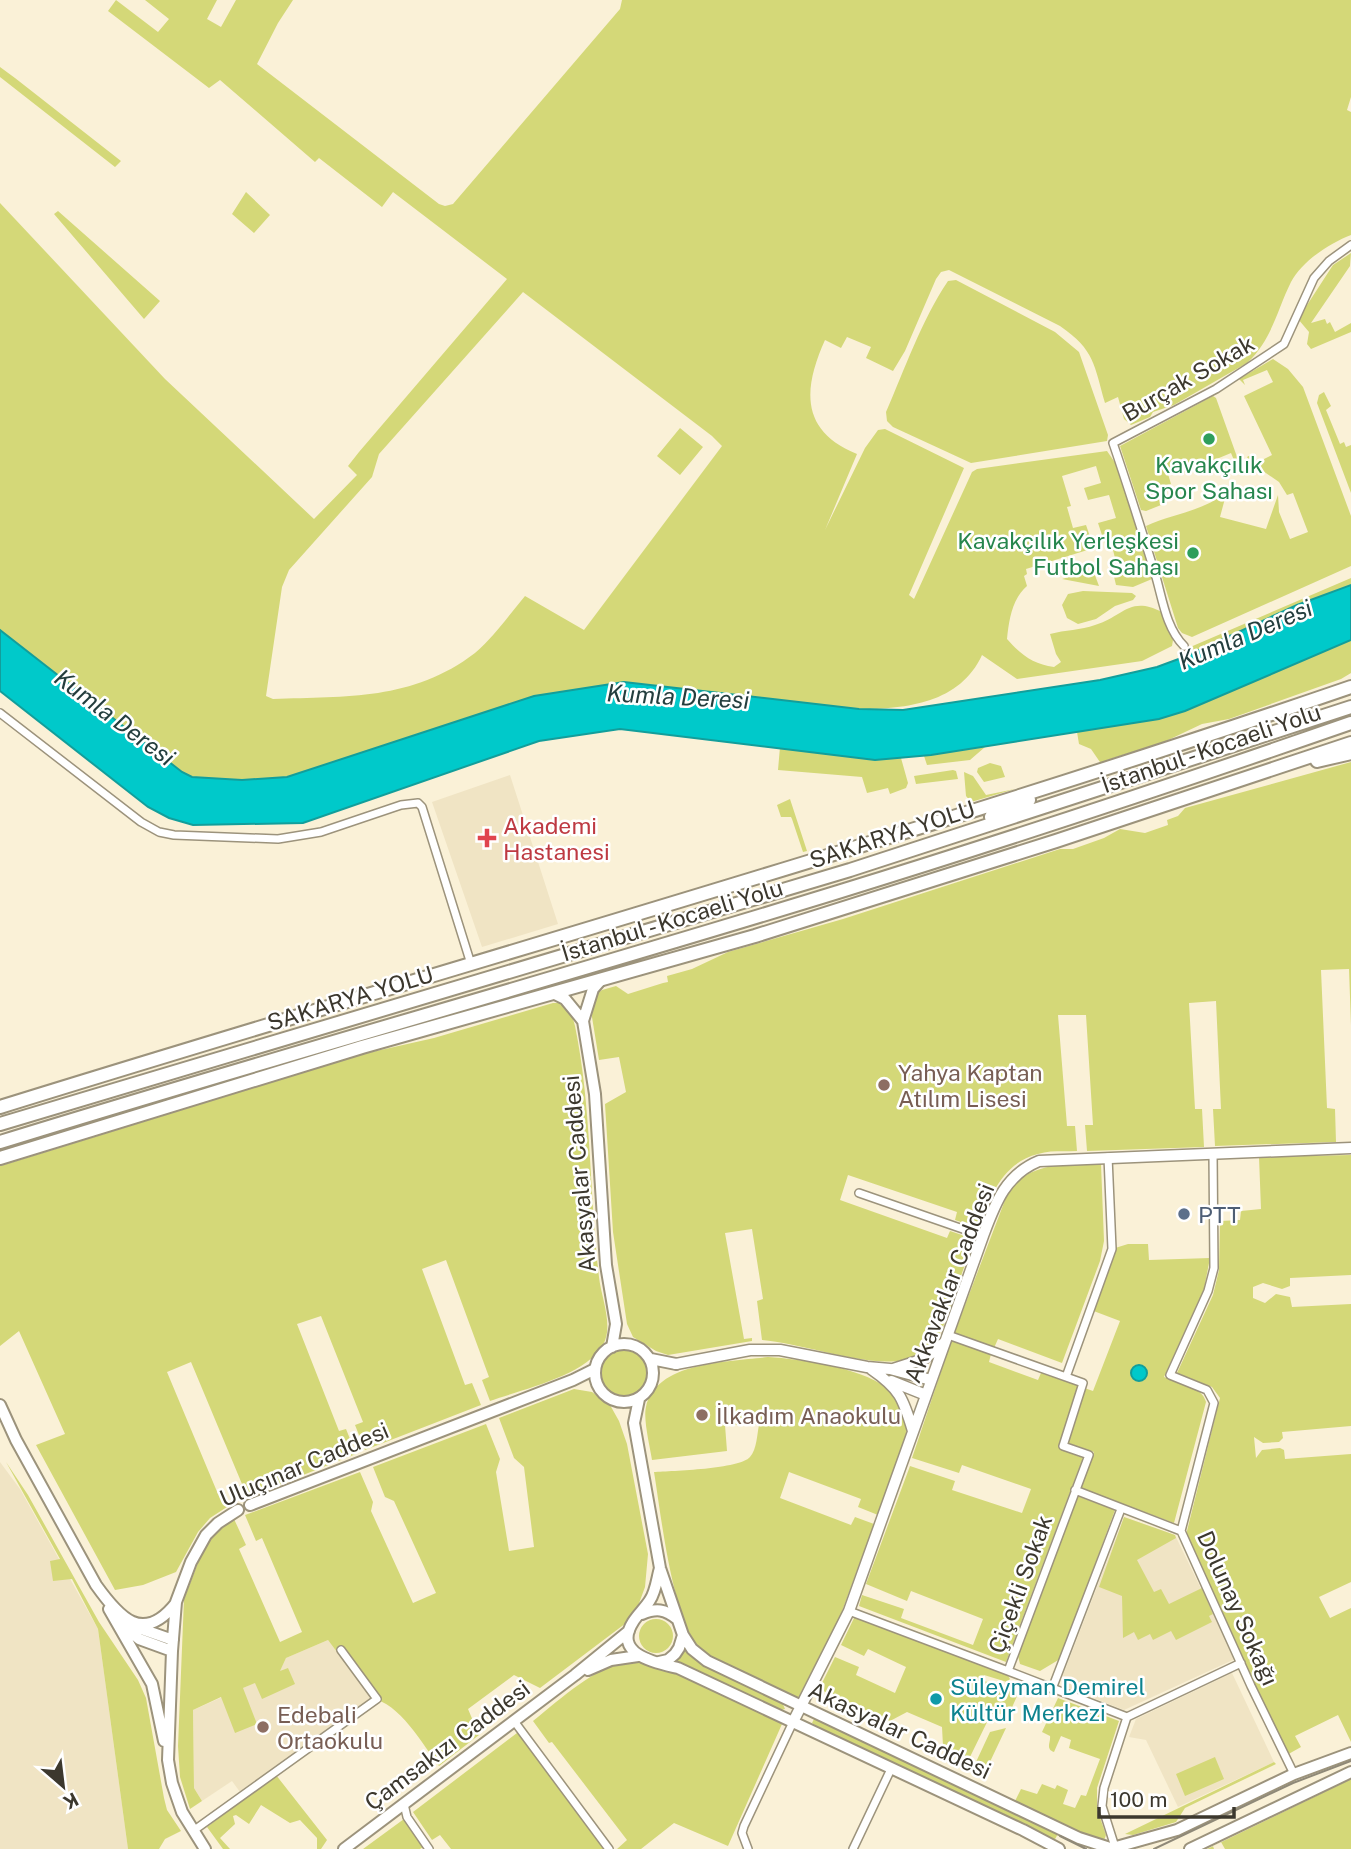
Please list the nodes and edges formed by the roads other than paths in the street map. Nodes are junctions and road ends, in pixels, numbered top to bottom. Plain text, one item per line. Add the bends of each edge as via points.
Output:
1 (1351, 245) edge
2 (1184, 646) dead end
3 (1351, 680) edge
4 (1351, 687) edge
5 (1351, 707) edge
6 (1287, 709) junction
7 (0, 713) edge
8 (1351, 723) edge
9 (1351, 743) edge
10 (1351, 753) edge
11 (1080, 776) junction
12 (1232, 782) junction
13 (932, 844) junction
14 (865, 901) junction
15 (675, 942) junction
16 (472, 965) junction
17 (602, 979) junction
18 (553, 993) junction
19 (583, 1021) junction
20 (0, 1107) edge
21 (0, 1124) edge
22 (0, 1142) edge
23 (1351, 1148) edge
24 (1213, 1153) junction
25 (1108, 1157) junction
26 (0, 1158) edge
27 (859, 1193) dead end
28 (983, 1236) junction
29 (616, 1324) junction
30 (946, 1339) junction
31 (629, 1343) junction
32 (612, 1347) junction
33 (651, 1359) junction
34 (676, 1364) junction
35 (595, 1368) junction
36 (888, 1374) junction
37 (654, 1375) junction
38 (1066, 1377) junction
39 (573, 1380) junction
40 (931, 1380) junction
41 (596, 1384) junction
42 (926, 1395) junction
43 (639, 1399) junction
44 (619, 1402) junction
45 (0, 1405) edge
46 (634, 1423) junction
47 (914, 1431) junction
48 (1075, 1490) junction
49 (250, 1505) joint
50 (1121, 1509) junction
51 (238, 1510) joint
52 (1181, 1531) junction
53 (660, 1568) junction
54 (96, 1585) junction
55 (176, 1602) junction
56 (106, 1605) junction
57 (849, 1611) junction
58 (640, 1614) junction
59 (122, 1618) junction
60 (677, 1619) junction
61 (629, 1632) junction
62 (682, 1635) junction
63 (172, 1645) junction
64 (341, 1650) dead end
65 (638, 1656) junction
66 (656, 1663) junction
67 (1241, 1663) junction
68 (1008, 1671) junction
69 (575, 1675) junction
70 (1052, 1689) junction
71 (802, 1707) junction
72 (1127, 1717) junction
73 (514, 1721) junction
74 (793, 1722) junction
75 (1351, 1753) edge
76 (168, 1760) junction
77 (891, 1769) junction
78 (1351, 1772) edge
79 (1294, 1774) junction
80 (404, 1804) junction
81 (193, 1832) junction
82 (1117, 1848) edge
83 (205, 1849) edge
84 (344, 1849) edge
85 (429, 1849) edge
86 (609, 1849) edge
87 (748, 1849) edge
88 (853, 1849) edge
89 (1059, 1849) edge
90 (1190, 1849) edge

1 - 2 street, Burçak Sokak via 1314,278 1284,344 1216,389 1113,443 1169,623
3 - 6 highway
4 - 6 highway
5 - 13 highway, SAKARYA YOLU
6 - 11 highway
7 - 16 street via 159,832 234,839 302,837 401,804 418,803
8 - 15 highway, İstanbul - Kocaeli Yolu via 990,844
9 - 12 highway
10 - 12 highway
11 - 13 highway
11 - 16 highway
12 - 14 highway
13 - 21 highway, SAKARYA YOLU
14 - 15 highway
14 - 17 highway
15 - 22 highway, İstanbul - Kocaeli Yolu
16 - 20 highway
17 - 18 highway
17 - 19 main road via 593,989
18 - 19 main road via 565,999
18 - 26 highway
19 - 29 main road, Akasyalar Caddesi via 595,1094 606,1265
23 - 24 street, Akkavaklar Caddesi
24 - 25 street, Akkavaklar Caddesi
24 - 52 street, Dolunay Sokağı via 1214,1268 1170,1375 1207,1390 1214,1403
25 - 28 street, Akkavaklar Caddesi via 1039,1161 1026,1166 1002,1191
25 - 38 street via 1112,1249
27 - 28 street
28 - 30 street, Akkavaklar Caddesi
29 - 31 main road
29 - 32 main road
30 - 36 street via 933,1353
30 - 38 street
30 - 40 street, Akkavaklar Caddesi
31 - 32 main road
31 - 33 main road
32 - 35 main road
33 - 34 main road
33 - 37 main road
34 - 36 street via 759,1349 799,1353
34 - 37 main road
35 - 39 main road, Uluçınar Caddesi
35 - 41 main road
36 - 40 street
36 - 42 street
36 - 47 street
37 - 43 main road
38 - 48 street, Çiçekli Sokak via 1083,1383 1063,1446 1089,1455
39 - 41 main road
39 - 49 main road, Uluçınar Caddesi
40 - 42 street, Akkavaklar Caddesi
41 - 44 main road via 605,1396
42 - 47 street, Akkavaklar Caddesi
43 - 44 main road
43 - 46 main road
44 - 46 main road
45 - 54 main road
46 - 53 main road
47 - 57 street, Akkavaklar Caddesi
48 - 50 street
48 - 68 street, Çiçekli Sokak
49 - 51 street, Uluçınar Caddesi
50 - 52 street
50 - 70 street
51 - 55 main road, Uluçınar Caddesi via 205,1535
52 - 67 street, Dolunay Sokağı
53 - 58 main road via 652,1598
53 - 60 main road
54 - 56 main road
54 - 59 main road
55 - 59 main road via 167,1614 146,1624
55 - 63 main road, Uluçınar Caddesi
56 - 63 main road via 134,1636
56 - 76 main road via 152,1684
57 - 68 street
57 - 71 street, Akkavaklar Caddesi
58 - 60 main road via 662,1610
58 - 61 main road
59 - 63 main road
60 - 62 main road
61 - 65 main road
61 - 69 main road, Çamsakızı Caddesi
62 - 66 main road via 676,1654
62 - 71 main road, Akasyalar Caddesi via 707,1661
63 - 76 main road, Uluçınar Caddesi
64 - 81 street via 377,1699
65 - 66 main road
65 - 69 main road, Çamsakızı Caddesi via 611,1660
66 - 74 main road, Akasyalar Caddesi via 678,1668
67 - 72 street
67 - 79 street, Dolunay Sokağı
68 - 70 street, Çiçekli Sokak
69 - 73 main road, Çamsakızı Caddesi
70 - 72 street, Çiçekli Sokak
71 - 74 street, Akkavaklar Caddesi
71 - 82 main road, Akasyalar Caddesi via 1079,1838
72 - 82 street via 1102,1806
73 - 80 main road, Çamsakızı Caddesi
73 - 86 street
74 - 77 main road, Akasyalar Caddesi
74 - 87 street via 744,1826
75 - 79 main road
76 - 81 main road, Uluçınar Caddesi via 176,1796
77 - 88 street
77 - 89 main road, Akasyalar Caddesi
78 - 90 main road
79 - 82 main road via 1177,1830
80 - 84 main road, Çamsakızı Caddesi
80 - 85 street via 407,1817
81 - 83 main road, Uluçınar Caddesi

